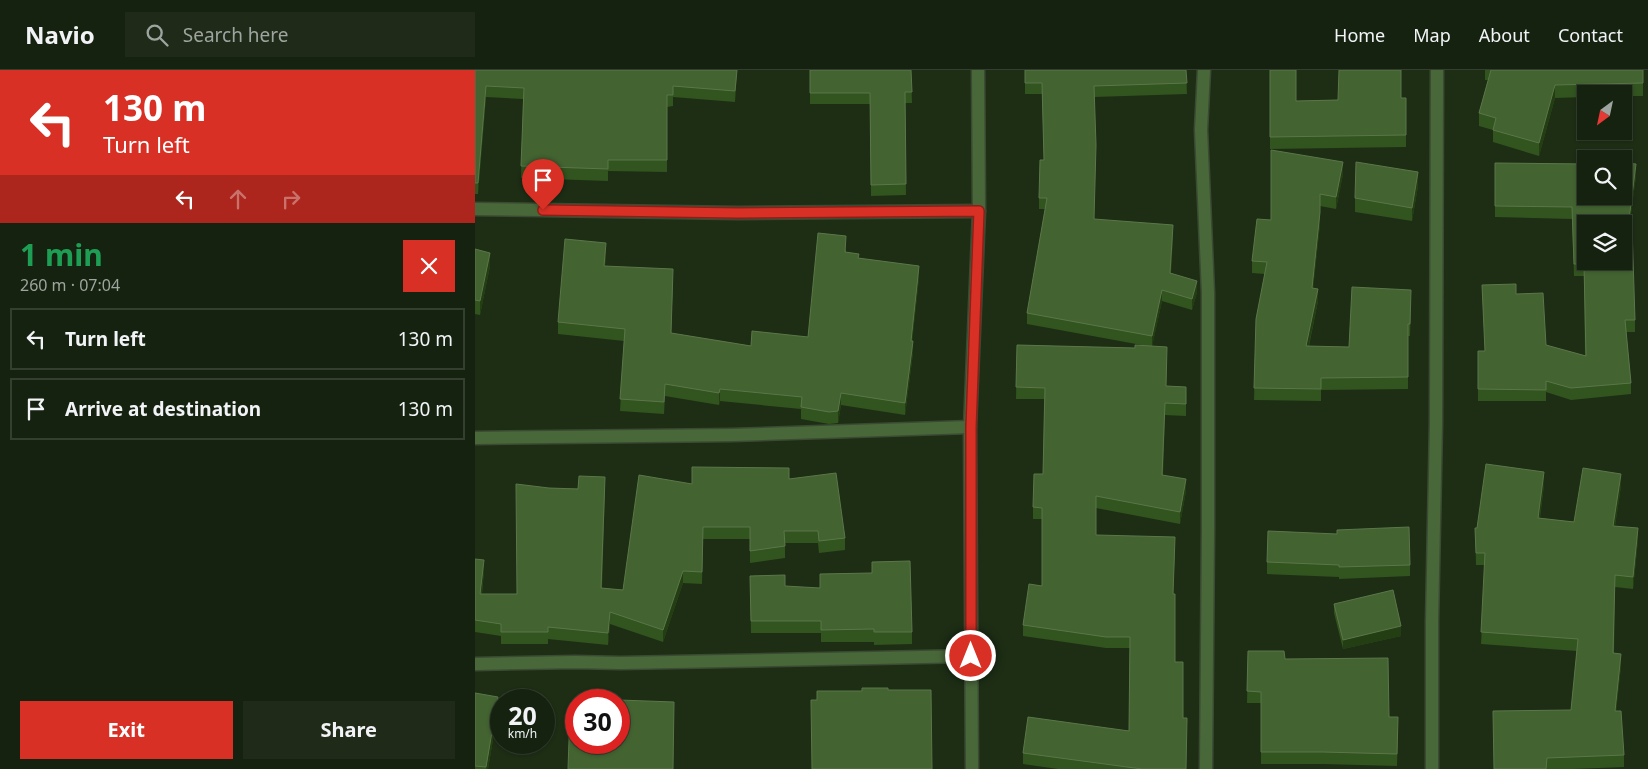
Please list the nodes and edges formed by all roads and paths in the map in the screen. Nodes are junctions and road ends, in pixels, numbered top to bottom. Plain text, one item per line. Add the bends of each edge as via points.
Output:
1 (978, 70) edge
2 (1204, 70) edge
3 (1437, 70) edge
4 (475, 209) edge
5 (979, 211) junction
6 (971, 427) junction
7 (475, 438) edge
8 (971, 656) junction
9 (475, 664) edge
10 (973, 769) edge
11 (1206, 769) edge
12 (1432, 769) edge

1 - 5 street
2 - 11 street via 1201,130 1207,292 1209,530
3 - 12 street
4 - 5 street via 738,213
5 - 6 street
6 - 7 street via 732,435
6 - 8 street
8 - 9 street
8 - 10 street

